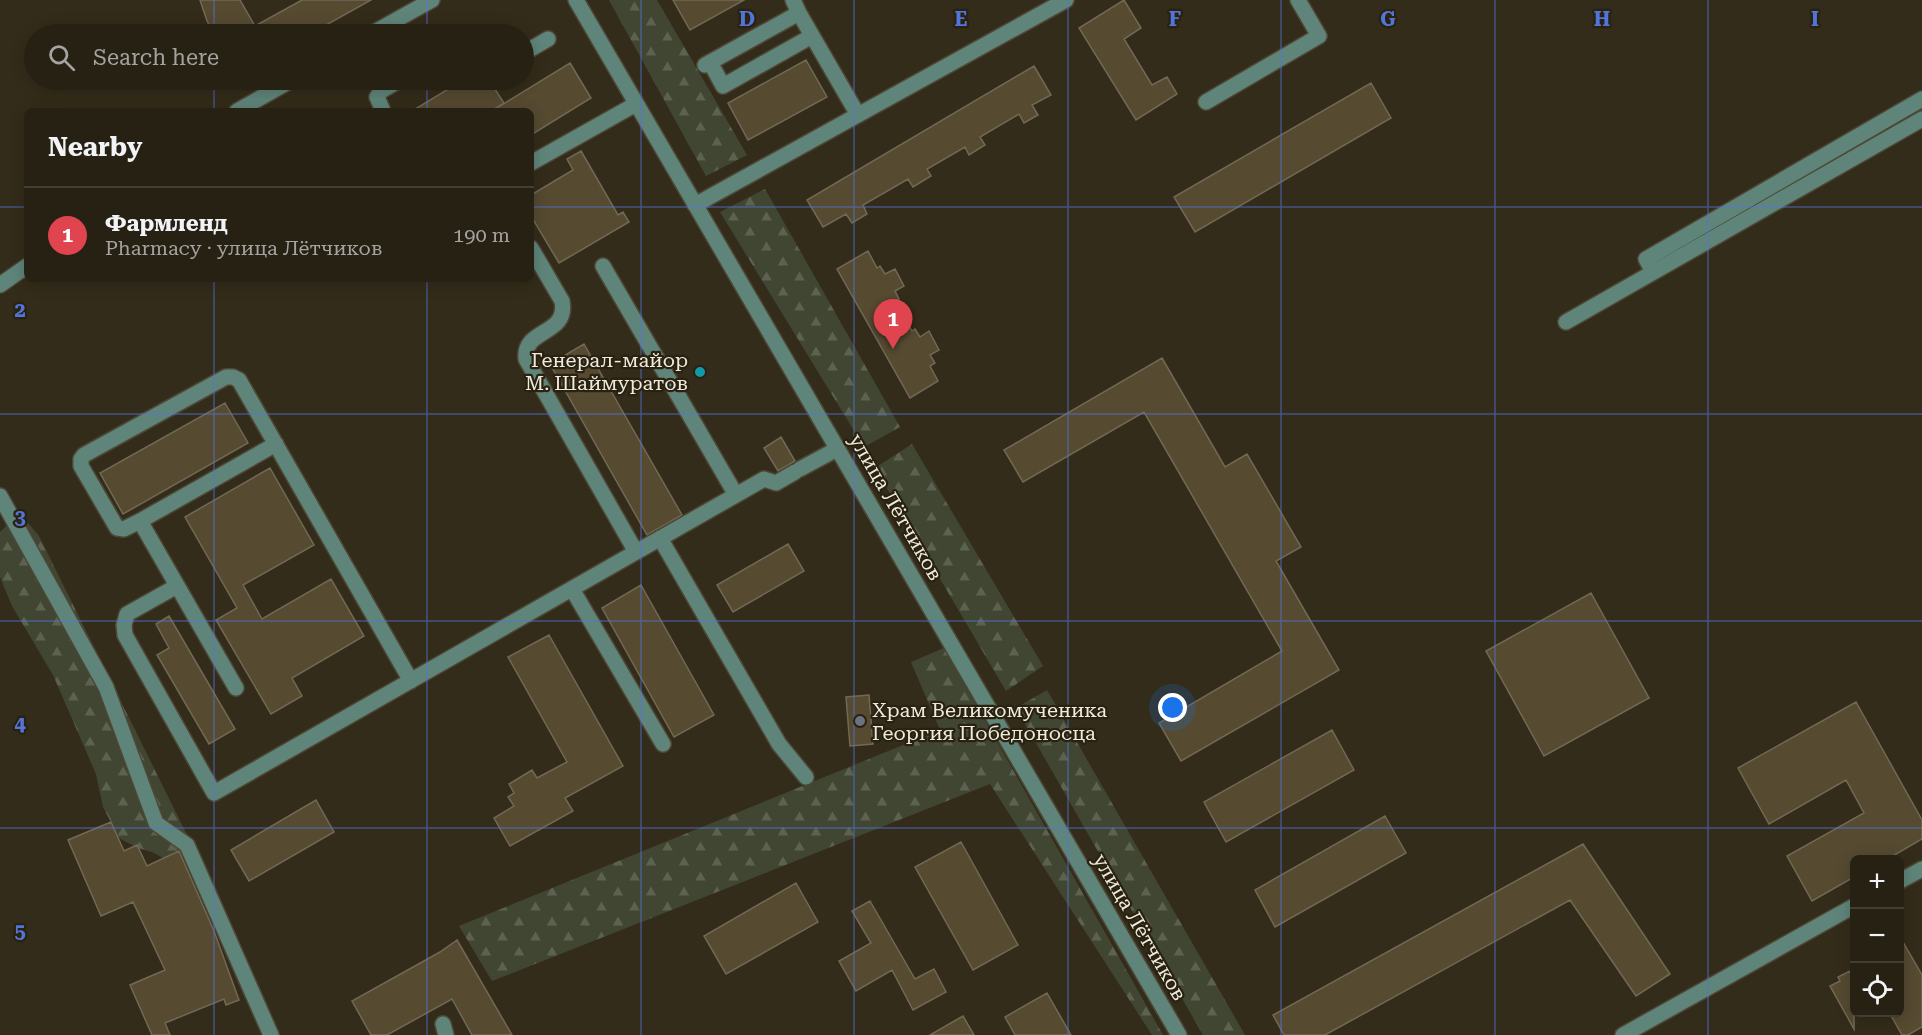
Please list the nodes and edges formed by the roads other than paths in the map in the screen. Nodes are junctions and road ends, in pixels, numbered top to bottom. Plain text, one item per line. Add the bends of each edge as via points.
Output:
1 (432, 0) edge
2 (576, 0) edge
3 (1066, 0) edge
4 (1298, 0) edge
5 (796, 6) edge
6 (389, 24) edge
7 (812, 36) junction
8 (548, 39) dead end
9 (534, 47) edge
10 (274, 90) edge
11 (384, 90) edge
12 (1922, 99) edge
13 (1206, 102) dead end
14 (636, 104) junction
15 (242, 108) edge
16 (382, 108) edge
17 (858, 115) junction
18 (1922, 119) edge
19 (534, 161) edge
20 (695, 205) junction
21 (534, 253) edge
22 (603, 266) dead end
23 (24, 268) edge
24 (1653, 272) junction
25 (0, 285) edge
26 (1566, 322) dead end
27 (276, 444) junction
28 (837, 448) junction
29 (736, 495) junction
30 (0, 496) edge
31 (140, 521) junction
32 (660, 538) junction
33 (636, 552) junction
34 (177, 586) junction
35 (572, 589) junction
36 (411, 681) junction
37 (237, 688) dead end
38 (663, 744) dead end
39 (806, 777) dead end
40 (1922, 869) edge
41 (1904, 878) edge
42 (1850, 908) edge
43 (1629, 1033) edge
44 (271, 1035) edge
45 (1179, 1035) edge

1 - 6 street
2 - 14 street, улица Лётчиков
3 - 17 street
4 - 13 street via 1319,36
5 - 7 street
5 - 7 street via 708,64 723,86
7 - 17 street
8 - 9 street
10 - 15 street
11 - 16 street via 376,97
12 - 24 street via 1646,259
14 - 19 street
14 - 20 street, улица Лётчиков
17 - 20 street
18 - 24 street
20 - 28 street, улица Лётчиков
21 - 33 street via 564,311 560,320 528,344 526,359
22 - 29 street
23 - 25 street
24 - 26 street
27 - 31 street
27 - 31 street via 239,380 232,376 84,454 81,466 117,528
27 - 36 street
28 - 29 street via 776,483 764,479
28 - 45 street, улица Лётчиков
29 - 32 street
30 - 44 street via 106,687 156,823 187,845
31 - 34 street
32 - 33 street
32 - 39 street via 779,744
33 - 35 street
34 - 36 street via 127,614 125,635 214,793
34 - 37 street
35 - 36 street
35 - 38 street
40 - 41 street
42 - 43 street

